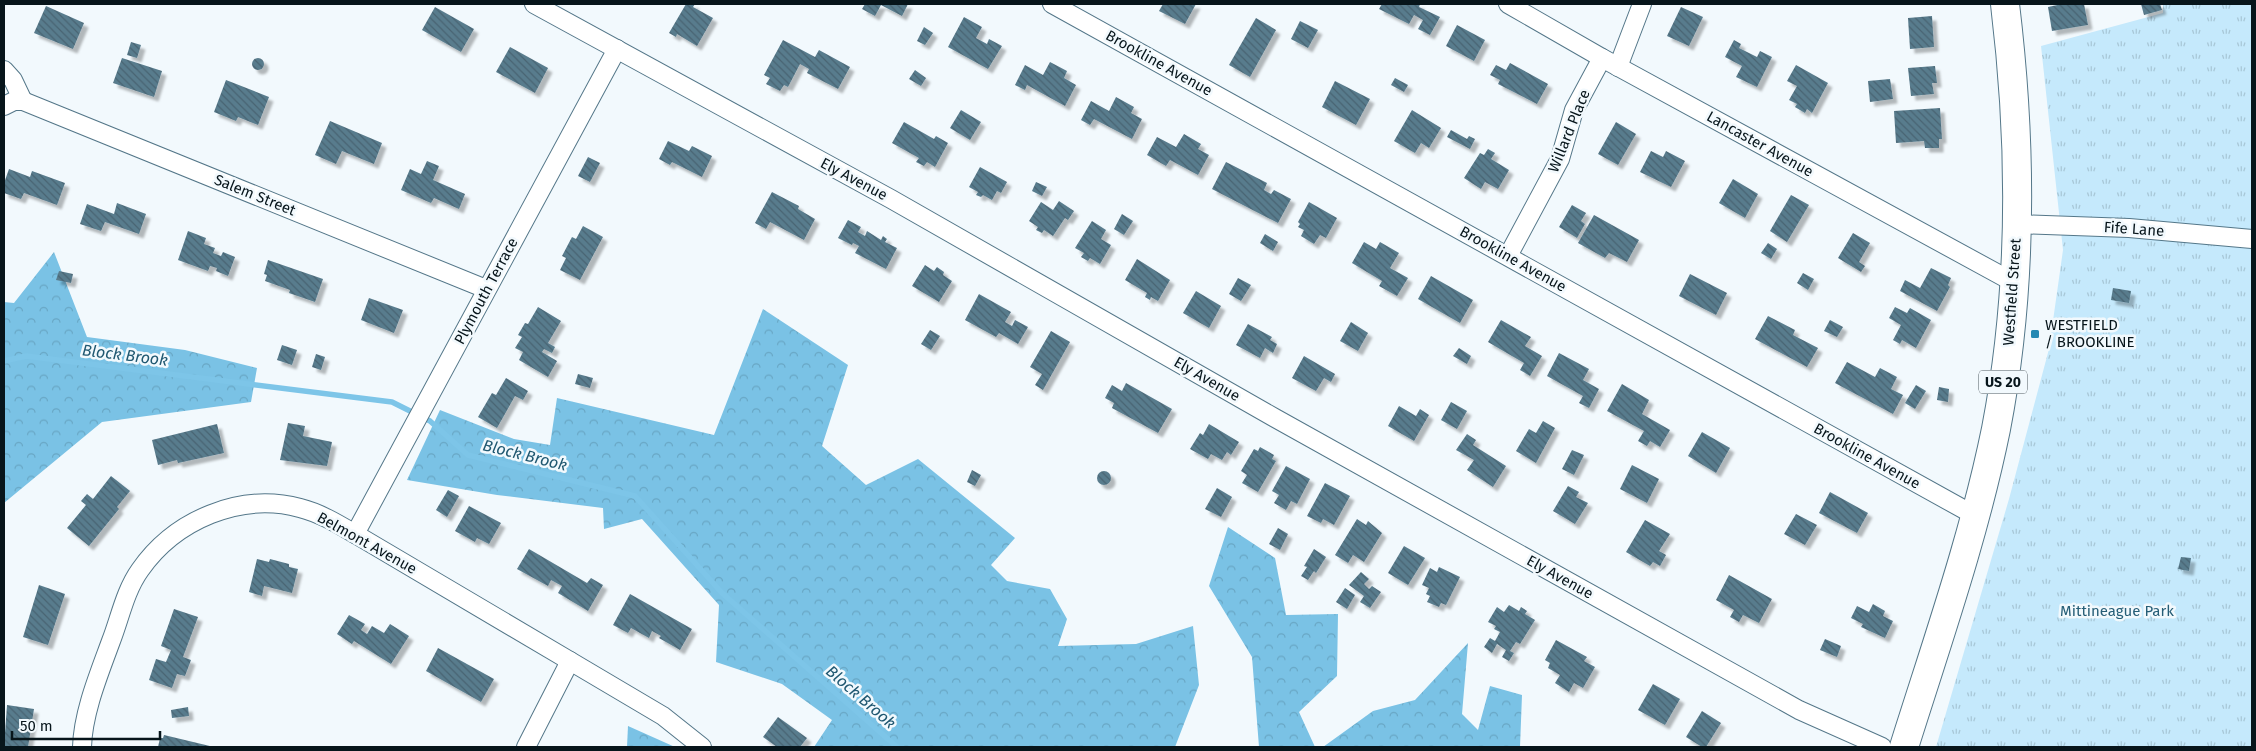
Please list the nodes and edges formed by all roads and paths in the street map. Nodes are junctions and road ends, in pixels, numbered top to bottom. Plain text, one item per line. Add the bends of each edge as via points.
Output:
1 (534, 4) edge
2 (1052, 4) edge
3 (1508, 4) edge
4 (1642, 4) edge
5 (2004, 4) edge
6 (617, 49) junction
7 (1602, 58) junction
8 (1618, 67) junction
9 (4, 70) edge
10 (24, 100) junction
11 (4, 106) edge
12 (2016, 224) junction
13 (2252, 239) edge
14 (1508, 256) junction
15 (2013, 282) junction
16 (486, 289) junction
17 (1974, 515) junction
18 (355, 534) junction
19 (570, 661) junction
20 (82, 747) edge
21 (526, 747) edge
22 (702, 747) edge
23 (1882, 747) edge
24 (1904, 747) edge

1 - 6 street, Ely Avenue
2 - 14 street, Brookline Avenue
3 - 7 street, Lancaster Avenue
4 - 8 street
5 - 12 main road, Westfield Street / US 20 via 2014,111
6 - 16 street, Plymouth Terrace
6 - 23 street, Ely Avenue via 892,199 1275,418 1799,710
7 - 8 street, Lancaster Avenue
7 - 14 street, Willard Place via 1574,110 1560,159
8 - 15 street, Lancaster Avenue
9 - 10 street
10 - 11 street
10 - 16 street, Salem Street
12 - 13 street, Fife Lane via 2129,228
12 - 15 main road, Westfield Street / US 20
14 - 17 street, Brookline Avenue
15 - 17 main road, Westfield Street / US 20 via 2000,407
16 - 18 street, Plymouth Terrace
17 - 24 main road, Westfield Street / US 20
18 - 19 street, Belmont Avenue
18 - 20 street, Belmont Avenue via 300,508 256,504 216,511 176,535 150,558 130,589 95,690
19 - 21 street
19 - 22 street, Belmont Avenue via 663,716

